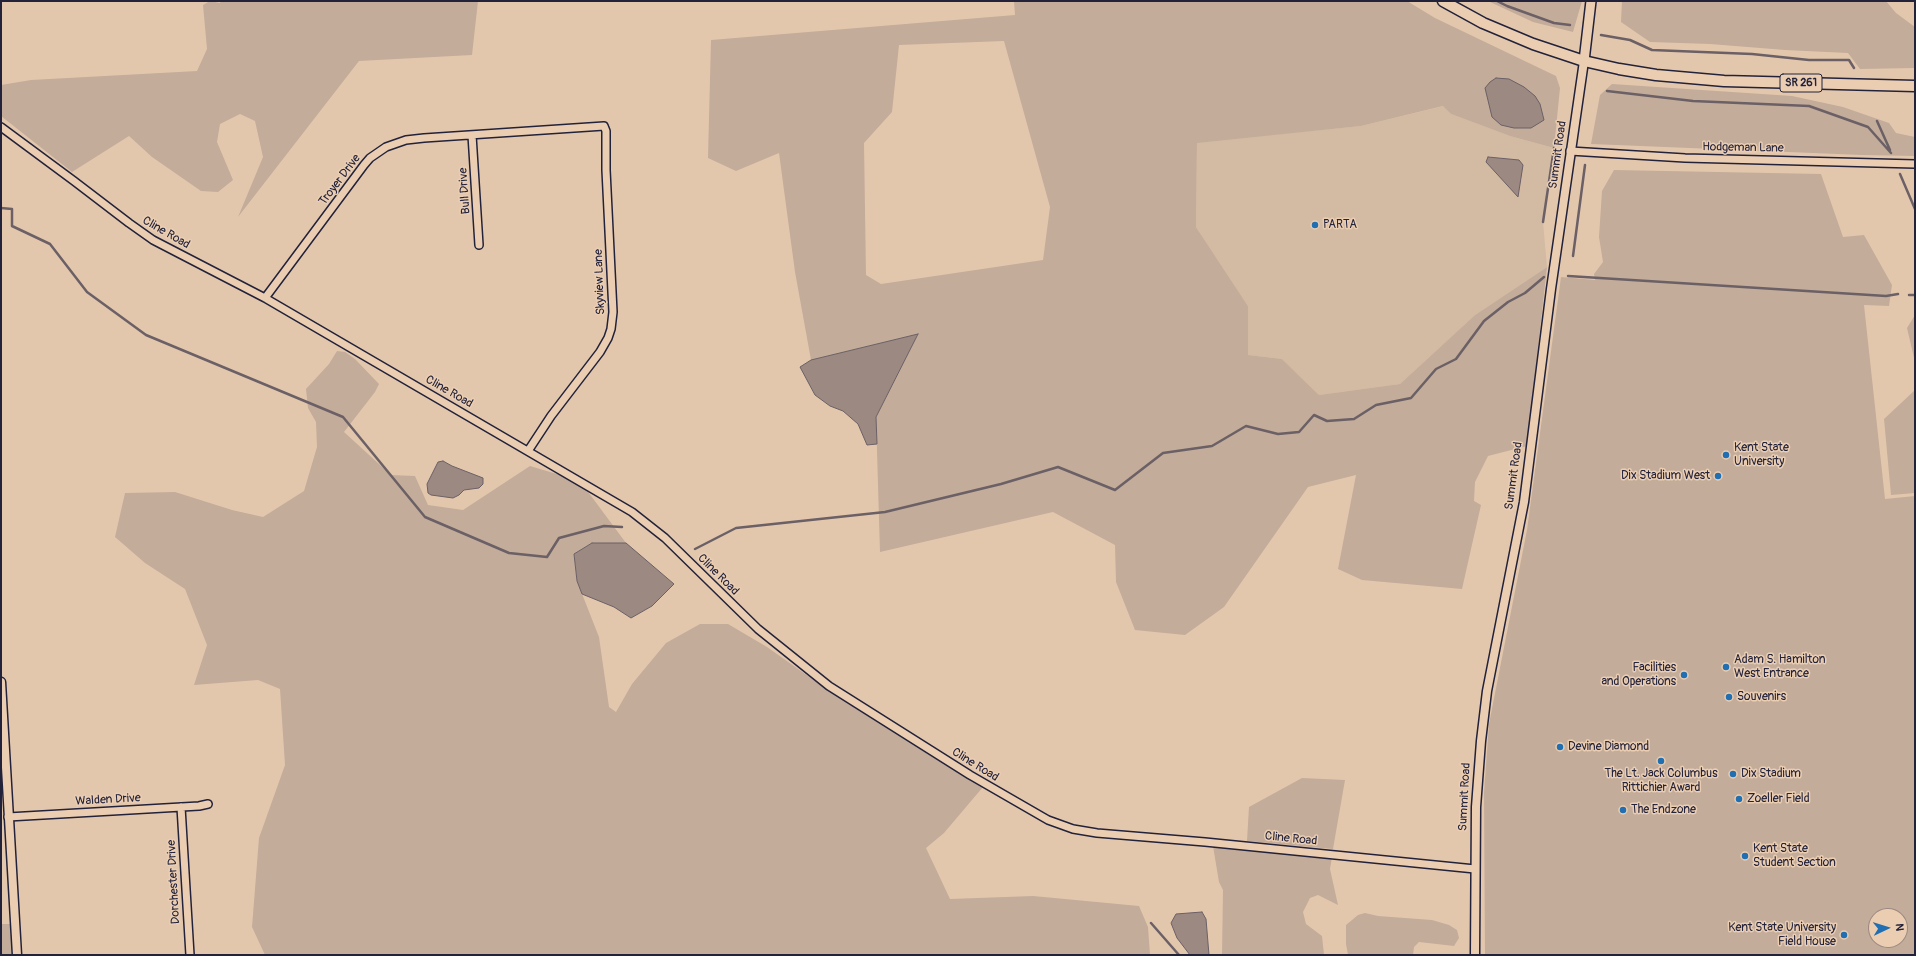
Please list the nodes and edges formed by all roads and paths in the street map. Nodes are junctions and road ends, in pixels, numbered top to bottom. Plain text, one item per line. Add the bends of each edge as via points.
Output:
1 (1443, 1) edge
2 (1591, 1) edge
3 (1584, 61) junction
4 (1915, 86) edge
5 (1, 127) edge
6 (565, 130) joint
7 (472, 135) junction
8 (1570, 151) junction
9 (1915, 164) edge
10 (479, 245) dead end
11 (265, 298) junction
12 (528, 451) junction
13 (1, 682) edge
14 (208, 804) dead end
15 (181, 807) junction
16 (8, 817) junction
17 (1475, 869) junction
18 (17, 955) edge
19 (190, 955) edge
20 (1476, 955) edge

1 - 3 main road, SR 261 via 1482,23
2 - 3 main road, Summit Road
3 - 4 main road, SR 261 via 1619,69 1697,79
3 - 8 street, Summit Road
5 - 11 street, Cline Road via 153,240
6 - 7 street, Troyer Drive
6 - 12 street, Skyview Lane via 599,125 604,126 606,131 612,321 608,338 600,352
7 - 10 street, Bull Drive
7 - 11 street, Troyer Drive via 406,140 386,147 370,158
8 - 9 street, Hodgeman Lane via 1685,158
8 - 17 street, Summit Road via 1524,502 1487,691 1478,771
11 - 12 street, Cline Road
12 - 17 street, Cline Road via 638,516 665,538 758,629 829,686 970,775 1048,820 1073,829 1097,833
13 - 16 street
14 - 15 street, Walden Drive
15 - 16 street, Walden Drive
15 - 19 street, Dorchester Drive
16 - 18 street
17 - 20 street, Summit Road

